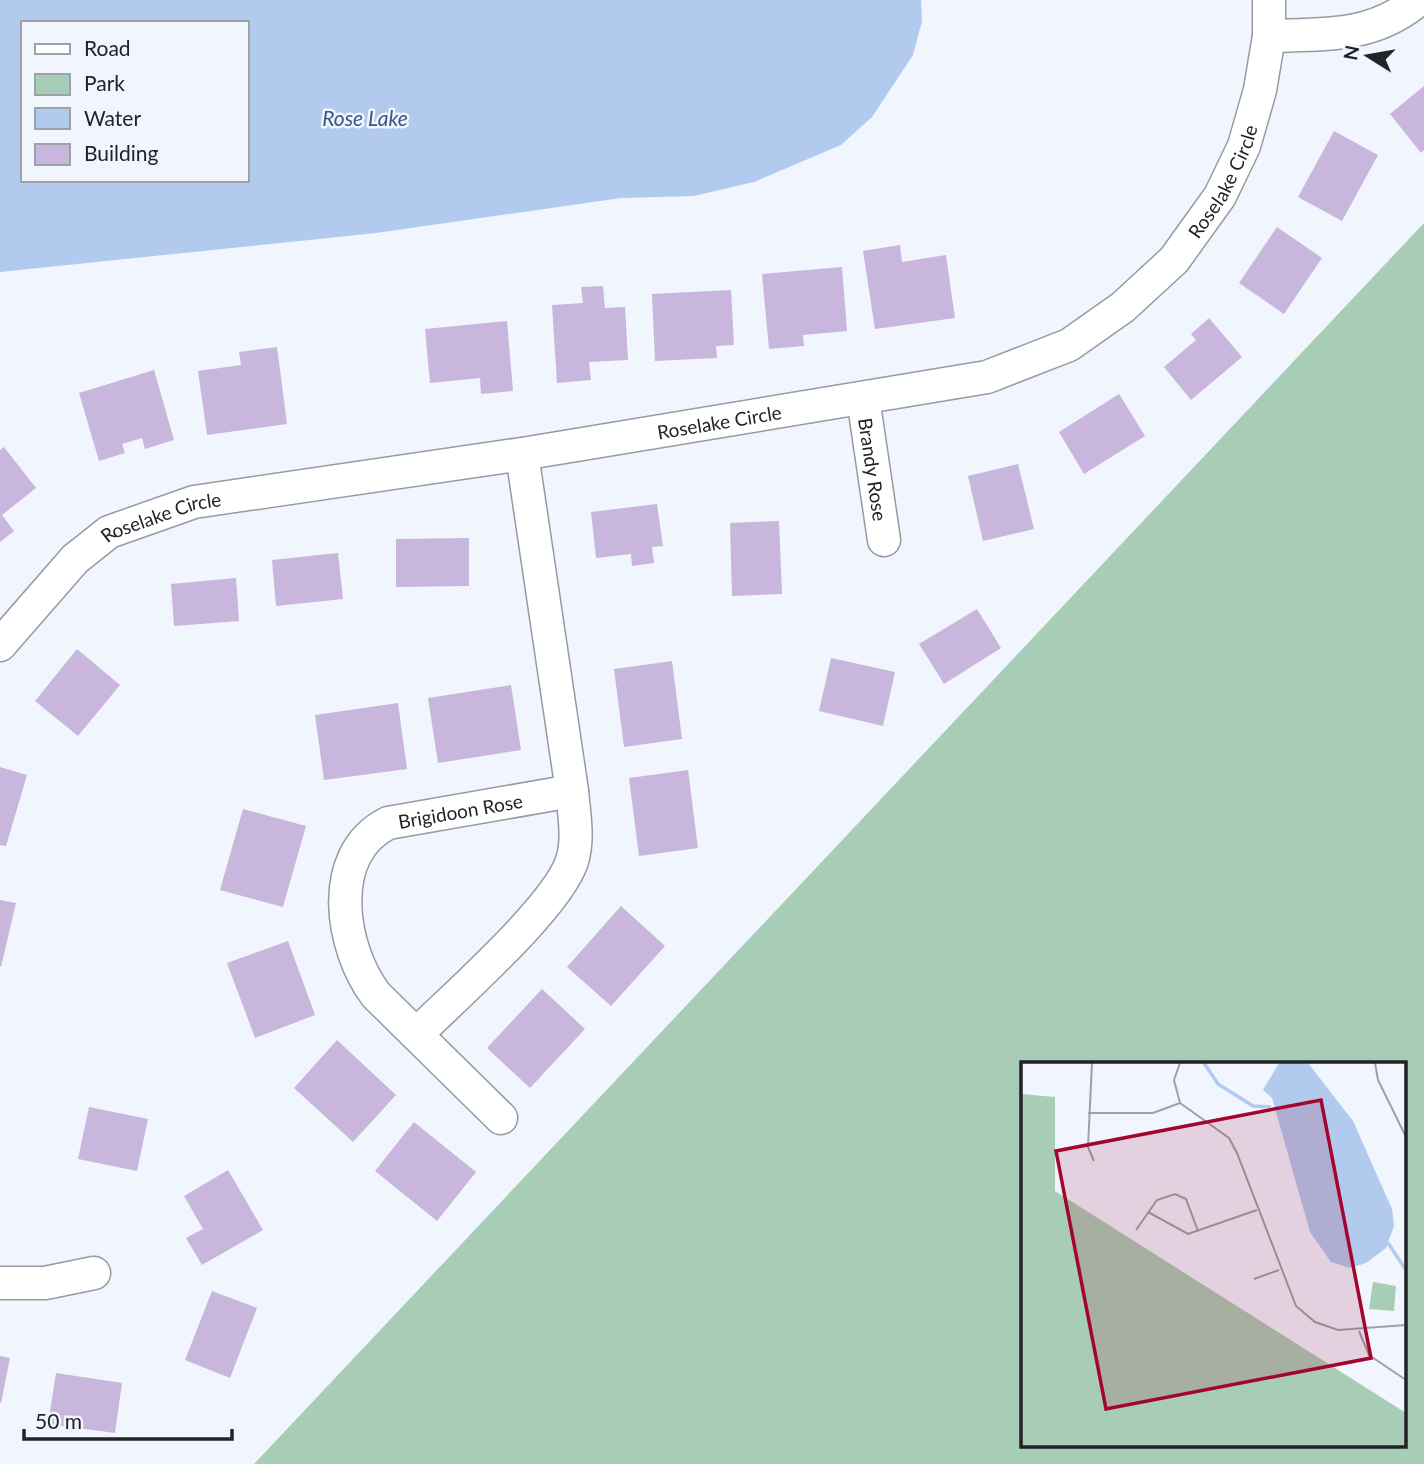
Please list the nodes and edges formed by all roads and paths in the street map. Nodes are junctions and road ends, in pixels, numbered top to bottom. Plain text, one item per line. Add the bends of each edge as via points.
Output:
1 (1269, 0) edge
2 (1418, 0) edge
3 (1269, 36) junction
4 (863, 398) junction
5 (522, 454) junction
6 (884, 540) dead end
7 (0, 645) edge
8 (572, 791) junction
9 (417, 1034) junction
10 (501, 1118) dead end
11 (94, 1273) dead end
12 (0, 1283) edge

1 - 3 street, Roselake Circle
2 - 3 street via 1385,23 1363,30
3 - 4 street, Roselake Circle via 1244,146 1220,196 1174,260 1123,307 1069,345 987,377
4 - 5 street, Roselake Circle
4 - 6 street, Brandy Rose
5 - 7 street, Roselake Circle via 194,502 109,531 75,559
5 - 8 street
8 - 9 street via 575,847 556,892
8 - 9 street, Brigidoon Rose via 401,820 374,830 363,841 346,895 354,959 376,995
9 - 10 street, Brigidoon Rose
11 - 12 street via 45,1283

